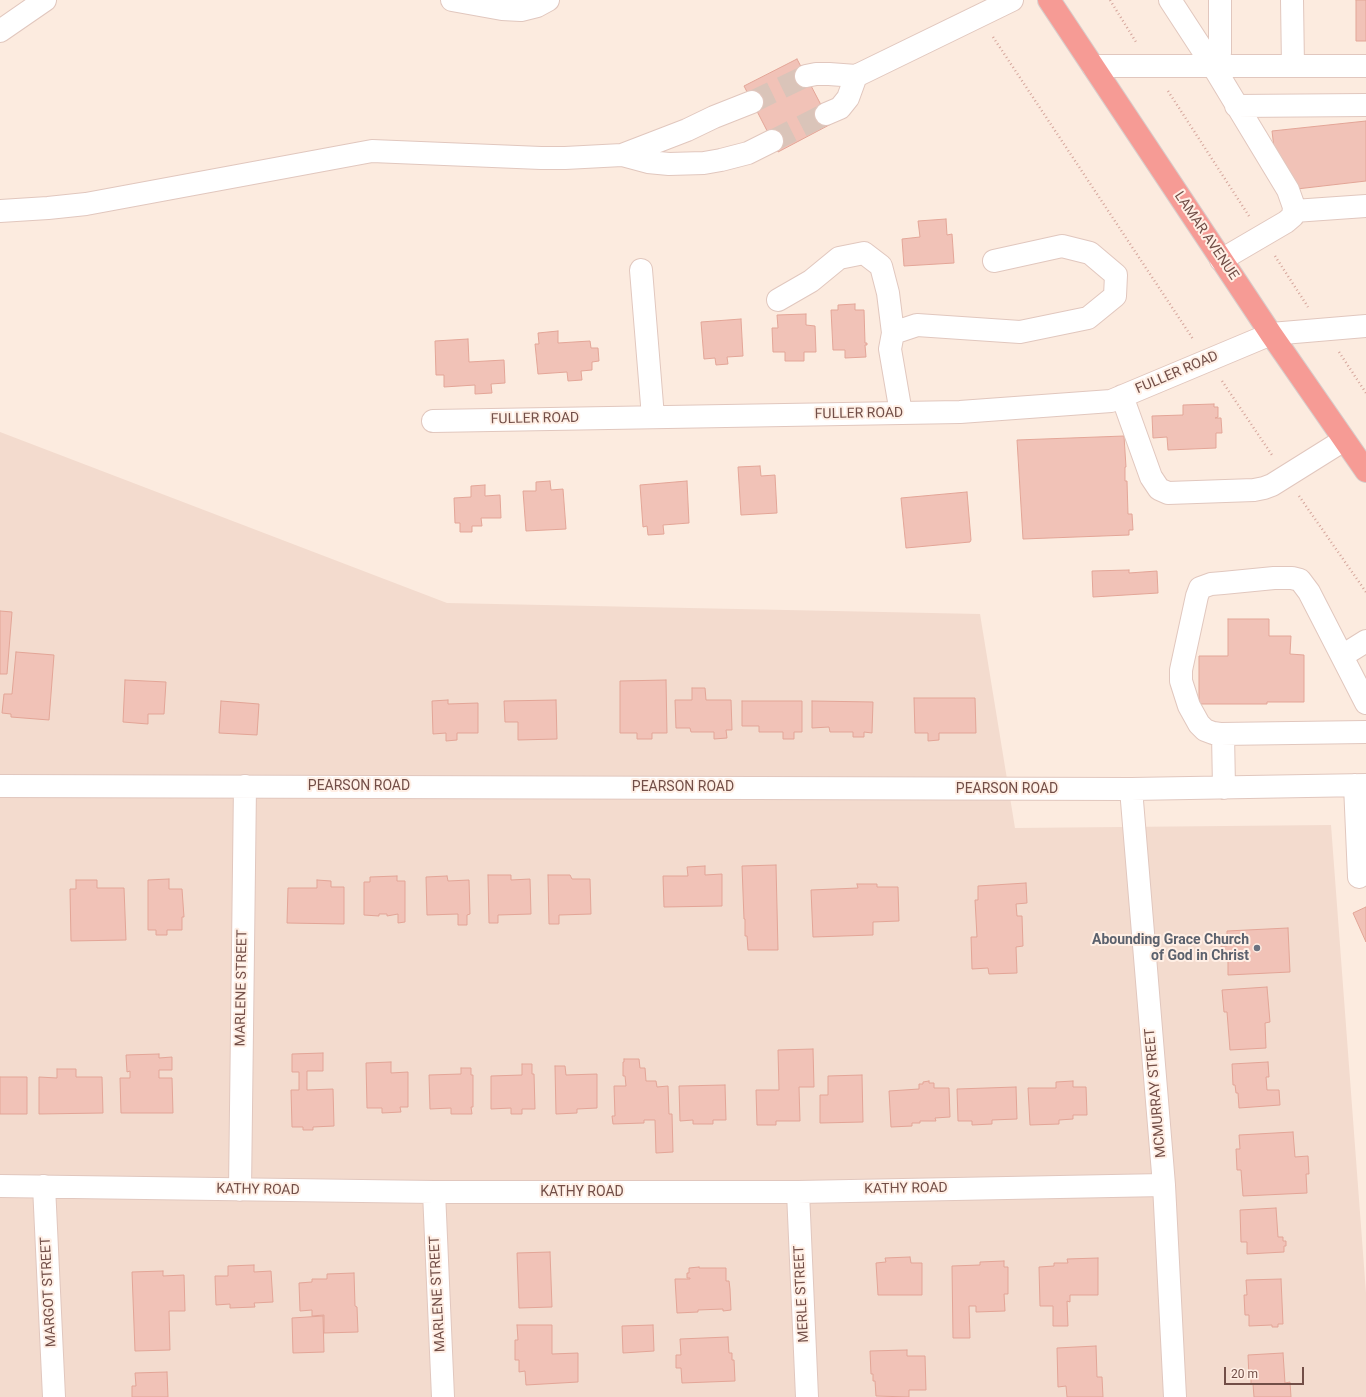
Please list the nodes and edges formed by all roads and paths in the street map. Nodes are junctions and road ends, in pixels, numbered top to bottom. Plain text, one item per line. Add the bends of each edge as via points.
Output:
1 (45, 0) edge
2 (452, 0) edge
3 (548, 0) edge
4 (1012, 0) edge
5 (1049, 0) edge
6 (1110, 0) edge
7 (1170, 0) edge
8 (1220, 0) edge
9 (1292, 0) edge
10 (979, 16) junction
11 (0, 31) edge
12 (1093, 66) junction
13 (1152, 66) junction
14 (1213, 66) junction
15 (1293, 66) junction
16 (1366, 66) edge
17 (806, 76) tunnel mouth
18 (856, 76) junction
19 (752, 102) tunnel mouth
20 (1366, 105) edge
21 (1236, 106) junction
22 (826, 114) tunnel mouth
23 (772, 141) tunnel mouth
24 (622, 155) junction
25 (1366, 206) edge
26 (0, 211) edge
27 (1294, 211) junction
28 (1262, 236) junction
29 (1221, 260) junction
30 (994, 261) dead end
31 (641, 270) dead end
32 (778, 300) dead end
33 (1366, 326) edge
34 (1324, 330) junction
35 (893, 333) junction
36 (1270, 334) junction
37 (1207, 360) junction
38 (1366, 393) edge
39 (1122, 396) junction
40 (901, 413) junction
41 (653, 417) junction
42 (433, 421) dead end
43 (1344, 440) junction
44 (1366, 471) edge
45 (1286, 476) junction
46 (1366, 592) edge
47 (1366, 641) edge
48 (1342, 656) junction
49 (1366, 703) edge
50 (1366, 732) edge
51 (1223, 734) junction
52 (1361, 785) edge
53 (0, 786) edge
54 (245, 786) junction
55 (1224, 788) junction
56 (1131, 789) junction
57 (1359, 877) dead end
58 (1164, 1184) junction
59 (0, 1186) edge
60 (44, 1186) junction
61 (240, 1190) junction
62 (434, 1192) junction
63 (798, 1192) junction
64 (54, 1397) edge
65 (443, 1397) edge
66 (807, 1397) edge
67 (1176, 1397) edge

1 - 11 street
2 - 3 street via 521,10 538,6
4 - 10 street
5 - 12 highway, LAMAR AVENUE
6 - 13 path
7 - 14 street
8 - 14 street via 1220,52
9 - 15 street
10 - 18 street
10 - 37 path
12 - 13 street
12 - 29 highway, LAMAR AVENUE
13 - 14 street
13 - 28 path
14 - 15 street
14 - 21 street
15 - 16 street
17 - 18 street
18 - 22 street via 844,103 840,108
19 - 24 street
20 - 21 street
21 - 27 street via 1288,190
23 - 24 street via 748,153 704,163 648,162
24 - 26 street via 541,158 372,151 86,204
25 - 27 street
27 - 28 street via 1289,219
28 - 29 street
28 - 34 path
29 - 36 highway, LAMAR AVENUE
30 - 35 street via 1062,246 1090,253 1116,275 1115,296 1088,318 1020,332 917,325
31 - 41 street
32 - 35 street via 811,281 839,258 864,254 881,266 888,293
33 - 34 street, FULLER ROAD
34 - 36 street, FULLER ROAD
34 - 38 path
35 - 40 street via 890,349
36 - 37 street, FULLER ROAD
36 - 43 highway, LAMAR AVENUE
37 - 39 street, FULLER ROAD
37 - 45 path
39 - 40 street, FULLER ROAD via 1111,401 960,412
39 - 45 street via 1151,477 1164,491 1173,493 1254,490 1272,485
40 - 41 street, FULLER ROAD
41 - 42 street, FULLER ROAD
43 - 44 highway, LAMAR AVENUE
43 - 45 street
45 - 46 path
47 - 48 street
48 - 49 street
48 - 51 street via 1307,588 1300,580 1281,578 1230,582 1200,588 1182,659 1182,681 1189,706 1199,724 1205,730
50 - 51 street
51 - 55 street
52 - 55 street, PEARSON ROAD
52 - 57 street
53 - 54 street, PEARSON ROAD
54 - 56 street, PEARSON ROAD
54 - 61 street, MARLENE STREET
55 - 56 street, PEARSON ROAD
56 - 58 street, MCMURRAY STREET
58 - 63 street, KATHY ROAD
58 - 67 street, MCMURRAY STREET
59 - 60 street, KATHY ROAD
60 - 61 street, KATHY ROAD
60 - 64 street, MARGOT STREET
61 - 62 street, KATHY ROAD
62 - 63 street, KATHY ROAD
62 - 65 street, MARLENE STREET
63 - 66 street, MERLE STREET

